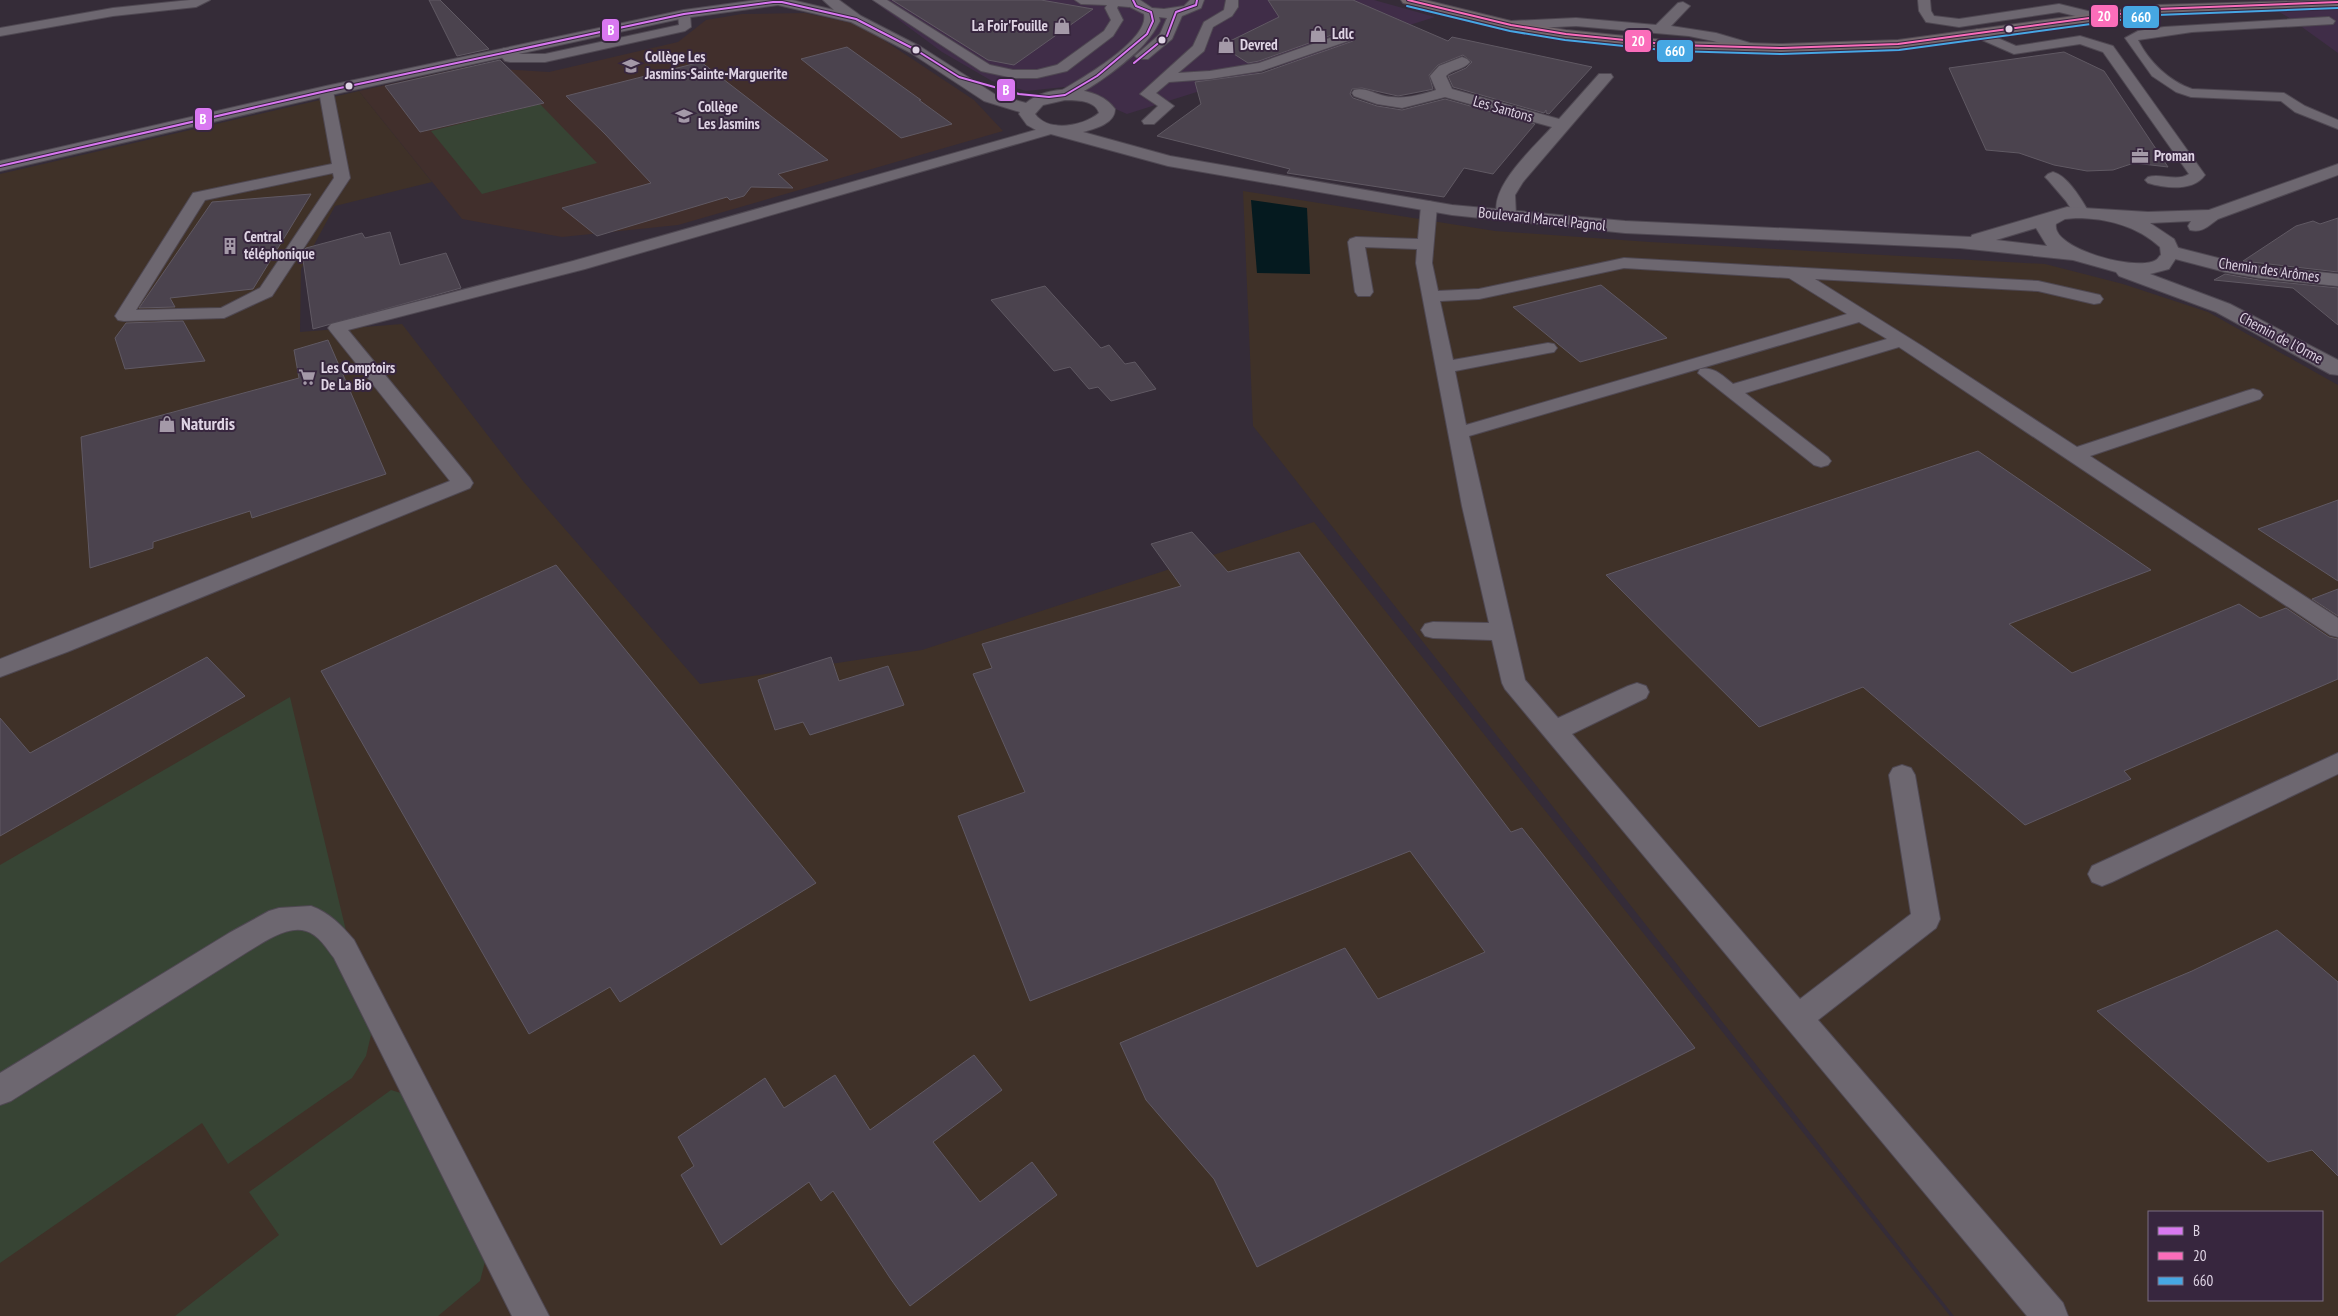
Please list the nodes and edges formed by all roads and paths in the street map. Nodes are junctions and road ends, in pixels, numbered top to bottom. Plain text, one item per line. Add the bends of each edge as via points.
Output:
1 (204, 0) edge
2 (718, 0) edge
3 (758, 0) edge
4 (802, 0) edge
5 (830, 0) edge
6 (880, 0) edge
7 (1081, 0) edge
8 (1408, 0) edge
9 (1924, 0) edge
10 (778, 2) junction
11 (1133, 2) edge
12 (2338, 2) edge
13 (1114, 3) junction
14 (2297, 4) junction
15 (1230, 6) edge
16 (1683, 6) dead end
17 (1199, 9) edge
18 (1151, 12) junction
19 (684, 14) junction
20 (2092, 16) junction
21 (856, 19) junction
22 (2334, 22) edge
23 (1511, 25) junction
24 (1660, 30) junction
25 (0, 32) edge
26 (1977, 33) junction
27 (1346, 37) dead end
28 (1752, 48) junction
29 (1462, 62) dead end
30 (959, 77) junction
31 (1605, 77) dead end
32 (1167, 78) junction
33 (326, 91) junction
34 (1444, 92) junction
35 (1360, 93) dead end
36 (1057, 96) junction
37 (1097, 100) junction
38 (1028, 109) junction
39 (1102, 120) junction
40 (1149, 121) dead end
41 (1563, 125) junction
42 (2338, 125) edge
43 (1053, 129) junction
44 (1129, 150) junction
45 (0, 166) edge
46 (2164, 166) dead end
47 (340, 167) junction
48 (2338, 169) edge
49 (2053, 177) dead end
50 (1429, 206) junction
51 (2089, 213) junction
52 (2211, 215) junction
53 (1507, 216) junction
54 (2052, 218) junction
55 (1960, 242) junction
56 (1426, 244) junction
57 (2170, 252) junction
58 (2072, 254) junction
59 (2104, 264) junction
60 (1793, 273) junction
61 (2338, 280) edge
62 (1364, 292) dead end
63 (1431, 296) junction
64 (2094, 299) dead end
65 (2223, 308) junction
66 (1861, 316) junction
67 (1901, 341) junction
68 (1548, 348) dead end
69 (1446, 367) junction
70 (2338, 369) edge
71 (1707, 373) dead end
72 (1730, 391) junction
73 (2253, 395) dead end
74 (1459, 433) junction
75 (2073, 455) junction
76 (1821, 461) dead end
77 (2338, 629) edge
78 (1433, 630) dead end
79 (1502, 632) junction
80 (0, 668) edge
81 (1637, 692) dead end
82 (1554, 731) junction
83 (2338, 762) edge
84 (1902, 774) dead end
85 (2102, 874) dead end
86 (1797, 1019) junction
87 (0, 1090) edge
88 (531, 1316) edge
89 (2050, 1316) edge

1 - 25 lane
2 - 19 street
3 - 10 street
4 - 10 street
5 - 21 street
6 - 13 lane via 986,68 1012,74 1037,74 1062,68 1109,33 1117,20 1111,8
7 - 13 lane
8 - 23 main road
9 - 20 lane via 1930,19 1944,22 1959,23 2059,8
10 - 19 street
10 - 21 street
11 - 13 lane
11 - 18 street
12 - 14 main road
14 - 20 main road via 2195,6
14 - 22 lane
15 - 17 lane
16 - 24 street
17 - 18 street
17 - 32 lane via 1208,25 1199,48
17 - 37 street via 1114,80
18 - 36 street via 1153,21 1147,34 1097,76
19 - 33 street
20 - 26 main road
21 - 30 street
22 - 42 lane via 2177,30 2131,38 2162,80 2180,90 2284,97 2300,109
23 - 24 street via 1576,22
23 - 28 main road via 1628,42
24 - 28 street via 1716,37
26 - 28 main road via 1889,44
26 - 46 lane via 2014,50 2080,40 2108,49 2197,175 2191,180 2178,182 2153,180 2164,175
27 - 32 lane via 1261,67
29 - 34 street via 1444,69 1438,76
30 - 36 street via 1019,94
30 - 38 street via 990,98
31 - 41 street, Les Santons
32 - 40 lane via 1147,94 1167,106
33 - 45 street
33 - 47 lane
34 - 35 street via 1402,103
34 - 41 street, Les Santons
36 - 37 street
36 - 38 street via 1040,100
37 - 39 street via 1107,108
38 - 43 street, Boulevard Marcel Pagnol via 1026,114 1034,123
39 - 43 street via 1081,128
39 - 44 street
41 - 53 street, Les Santons via 1506,195
43 - 44 street, Boulevard Marcel Pagnol
43 - 80 lane via 579,265 338,328 463,483
44 - 50 street, Boulevard Marcel Pagnol via 1168,160
47 - 47 lane via 342,178 266,292 224,313 124,316 199,196
48 - 52 street
49 - 51 lane
50 - 53 street, Boulevard Marcel Pagnol
50 - 56 lane
51 - 52 street via 2138,217
51 - 54 street, Boulevard Marcel Pagnol
51 - 57 street, Chemin de l'Orme via 2124,219 2145,227 2160,236
52 - 57 street
53 - 55 street, Boulevard Marcel Pagnol via 1625,227
54 - 55 street, Boulevard Marcel Pagnol
54 - 58 street via 2047,223 2049,238
55 - 58 street, Boulevard Marcel Pagnol
56 - 62 lane via 1356,242
56 - 63 lane via 1424,263
57 - 59 street via 2161,265 2145,268
57 - 61 street, Chemin des Arômes via 2259,272
57 - 65 street, Chemin de l'Orme
58 - 59 street
59 - 65 street, Chemin de l'Orme
60 - 63 lane via 1624,263 1479,294
60 - 64 lane via 2038,286
60 - 66 lane
63 - 69 lane
65 - 70 street, Chemin de l'Orme
66 - 67 lane
66 - 74 lane
67 - 72 lane
67 - 75 lane
68 - 69 lane
69 - 74 lane
71 - 72 lane
72 - 76 lane
73 - 75 lane
74 - 79 lane
75 - 77 lane
78 - 79 lane
79 - 82 lane via 1514,683
81 - 82 lane
82 - 86 lane
83 - 85 lane
84 - 86 lane via 1926,918
86 - 89 lane
87 - 88 lane via 247,937 280,920 311,918 328,930 344,948

